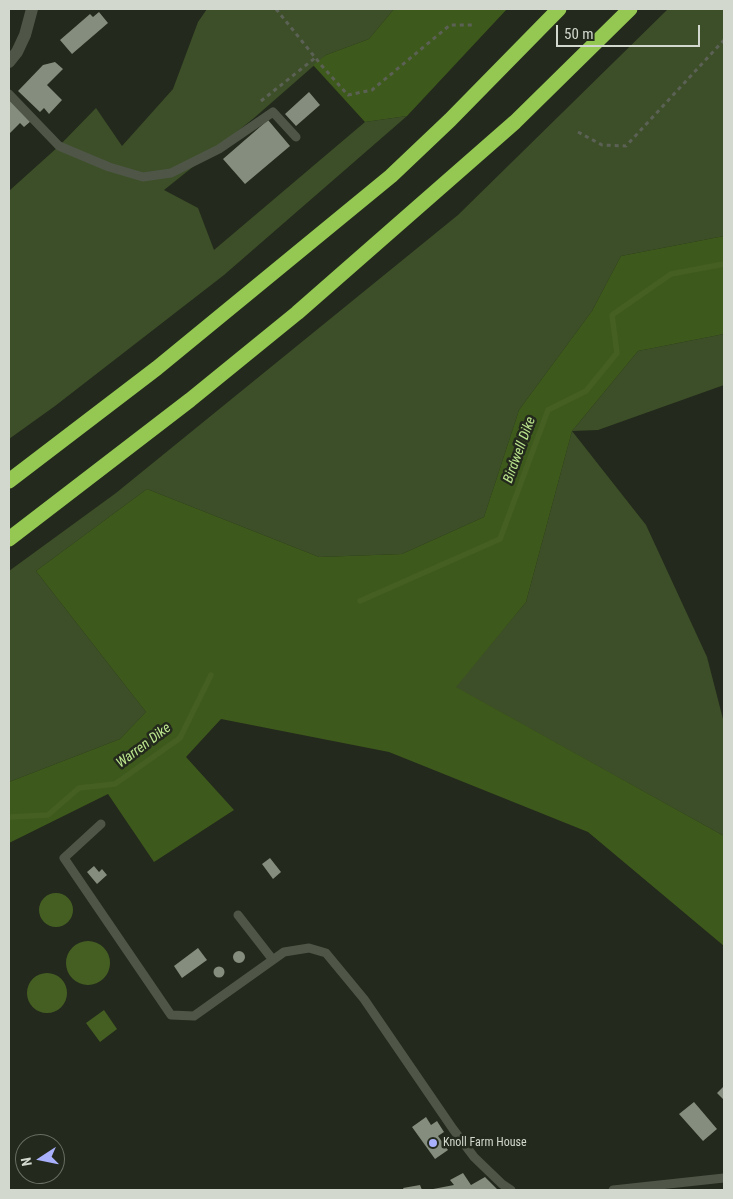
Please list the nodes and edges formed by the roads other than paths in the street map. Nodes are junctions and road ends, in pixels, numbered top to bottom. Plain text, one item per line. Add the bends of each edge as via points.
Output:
1 (32, 9) edge
2 (559, 9) edge
3 (630, 9) edge
4 (9, 62) edge
5 (9, 94) edge
6 (296, 137) dead end
7 (9, 481) edge
8 (9, 539) edge
9 (101, 824) dead end
10 (238, 915) dead end
11 (273, 960) junction
12 (724, 1178) edge
13 (511, 1190) edge
14 (613, 1190) edge

1 - 4 street via 25,35
2 - 7 highway via 391,176 157,368
3 - 8 highway via 515,122 297,313
5 - 6 lane via 59,146 143,177 171,173 219,149 273,112
9 - 11 lane via 64,858 171,1015 194,1016
10 - 11 lane
11 - 13 lane via 284,952 309,948 326,953 364,999 474,1158
12 - 14 lane

